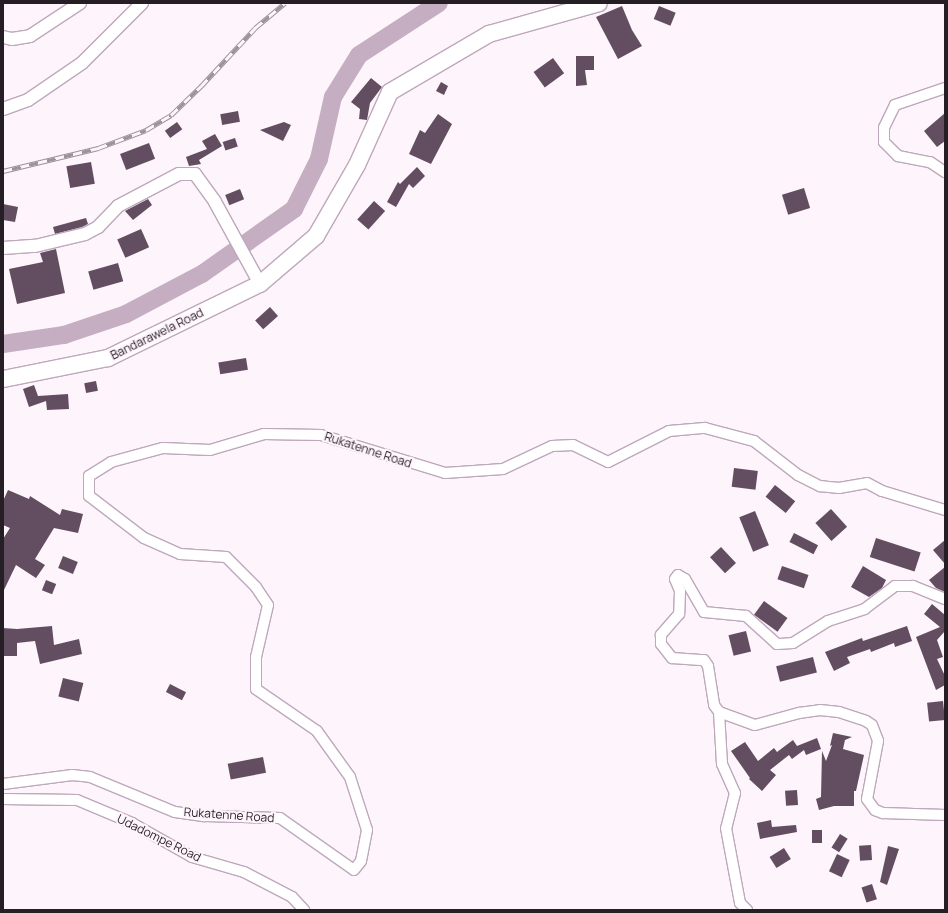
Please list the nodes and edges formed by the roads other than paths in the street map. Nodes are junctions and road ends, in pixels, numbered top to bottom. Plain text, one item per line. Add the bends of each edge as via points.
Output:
1 (80, 3) edge
2 (142, 3) edge
3 (599, 3) edge
4 (3, 37) edge
5 (945, 88) edge
6 (3, 109) edge
7 (945, 172) edge
8 (3, 248) edge
9 (260, 284) junction
10 (3, 379) edge
11 (945, 510) edge
12 (945, 599) edge
13 (719, 712) junction
14 (3, 784) edge
15 (3, 799) edge
16 (945, 815) edge
17 (304, 910) edge
18 (747, 910) edge

1 - 4 street via 30,36 12,39
2 - 6 street via 82,63 28,100
3 - 9 highway, Bandarawela Road via 489,34 390,92 357,165 316,236
5 - 7 street via 895,105 884,128 884,142 898,156 930,162
8 - 9 street via 35,246 86,234 98,227 118,206 179,174 195,174 229,225
9 - 10 highway, Bandarawela Road via 108,358
11 - 14 street, Rukatenne Road via 882,491 867,483 839,488 820,486 798,475 754,441 705,428 670,431 608,462 573,445 552,446 503,469 444,473 321,435 264,434 210,450 163,448 111,462 89,476 89,496 144,538 166,548 180,554 226,557 256,588 268,605 256,657 256,689 317,731 350,777 367,830 361,861 354,870 280,818 205,816 175,812 90,777 72,775
12 - 13 street via 913,586 895,586 865,609 828,621 793,643 777,644 746,616 704,612 685,579 678,575 675,579 680,591 679,614 661,635 661,644 672,658 704,660 708,666 714,705
13 - 16 street via 755,725 820,710 839,712 866,721 872,726 878,741 867,799 875,810
13 - 18 street via 722,764 735,793 726,828 740,903
15 - 17 street, Udadompe Road via 77,800 132,823 192,857 244,872 292,897

